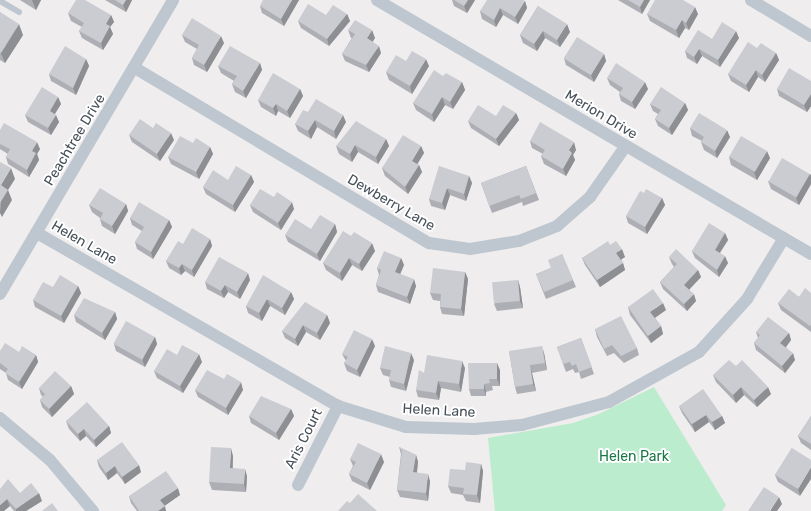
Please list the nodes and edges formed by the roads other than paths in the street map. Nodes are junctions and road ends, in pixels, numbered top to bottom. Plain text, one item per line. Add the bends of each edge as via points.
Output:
1 (173, 0) edge
2 (377, 0) edge
3 (751, 0) edge
4 (0, 1) edge
5 (19, 12) dead end
6 (811, 36) edge
7 (135, 68) junction
8 (625, 147) junction
9 (37, 233) junction
10 (784, 238) junction
11 (811, 254) edge
12 (0, 294) edge
13 (338, 406) junction
14 (0, 418) edge
15 (298, 485) dead end
16 (93, 511) edge

1 - 7 street, Peachtree Drive
2 - 8 street, Merion Drive
3 - 6 street
4 - 5 lane
7 - 8 street, Dewberry Lane via 429,244 470,249 519,241 557,226 590,197
7 - 9 street, Peachtree Drive
8 - 10 street, Merion Drive
9 - 12 street, Peachtree Drive
9 - 13 street, Helen Lane
10 - 11 street, Merion Drive
10 - 13 street, Helen Lane via 747,299 699,352 609,402 522,425 474,429 406,428
13 - 15 street, Aris Court
14 - 16 street via 50,460

